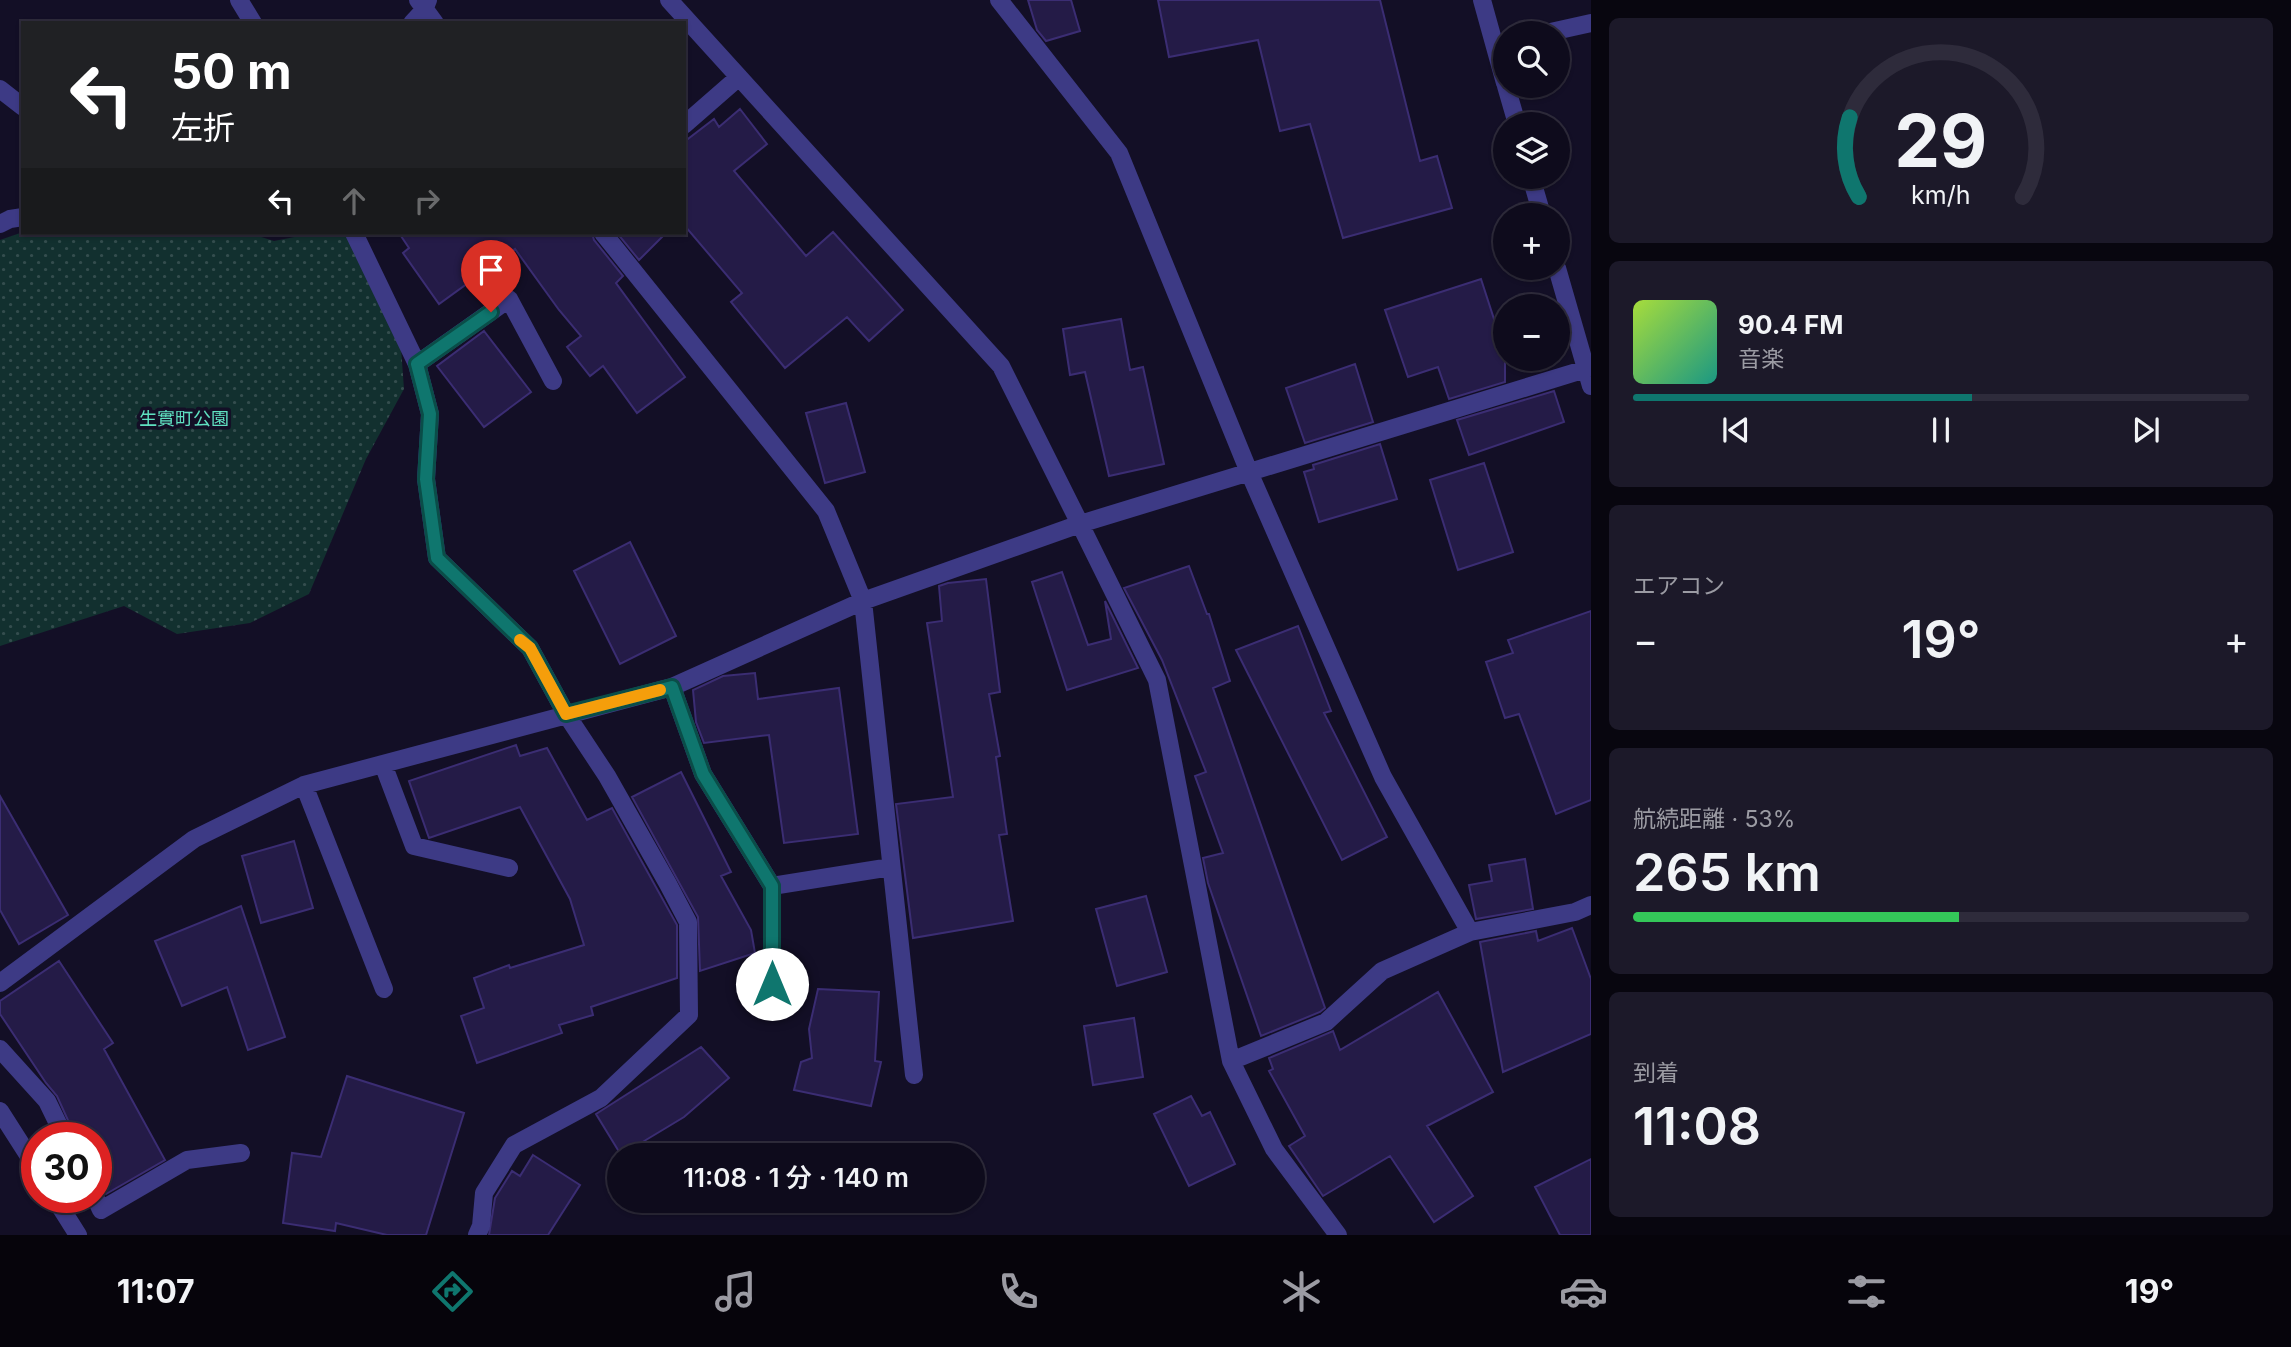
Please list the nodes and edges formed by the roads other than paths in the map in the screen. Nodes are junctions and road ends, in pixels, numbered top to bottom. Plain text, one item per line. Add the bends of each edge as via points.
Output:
1 (239, 0) edge
2 (669, 0) edge
3 (999, 0) edge
4 (1482, 0) edge
5 (252, 21) edge
6 (1591, 23) edge
7 (1493, 27) edge
8 (1570, 28) edge
9 (739, 77) junction
10 (0, 89) edge
11 (21, 105) edge
12 (686, 123) edge
13 (21, 218) edge
14 (0, 224) edge
15 (355, 235) edge
16 (605, 235) edge
17 (1560, 280) edge
18 (417, 364) junction
19 (1588, 377) edge
20 (553, 381) dead end
21 (1249, 472) junction
22 (1080, 524) junction
23 (863, 601) junction
24 (672, 687) junction
25 (566, 714) junction
26 (383, 764) junction
27 (304, 785) junction
28 (891, 867) junction
29 (509, 868) dead end
30 (772, 886) junction
31 (1591, 905) edge
32 (1470, 932) junction
33 (0, 984) edge
34 (772, 984) dead end
35 (384, 989) dead end
36 (0, 1049) edge
37 (1231, 1061) junction
38 (915, 1075) dead end
39 (0, 1111) edge
40 (57, 1122) edge
41 (21, 1144) edge
42 (241, 1153) dead end
43 (112, 1204) edge
44 (64, 1213) edge
45 (1327, 1231) edge
46 (78, 1235) edge
47 (477, 1235) edge

1 - 5 street
2 - 9 street
3 - 21 street via 1119,153
4 - 7 street
6 - 8 street
9 - 12 street
9 - 22 street via 1001,366
10 - 11 street
13 - 14 street
15 - 18 street
16 - 23 street via 826,511
17 - 19 street
18 - 20 street via 509,299
18 - 25 street via 430,414 426,479 437,558 530,648
19 - 21 street
21 - 22 street
21 - 32 street via 1383,777
22 - 23 street
22 - 37 street via 1157,680
23 - 24 street
23 - 28 street
24 - 25 street
24 - 30 street via 703,774
25 - 26 street
25 - 47 street via 607,776 688,922 689,1015 601,1098 514,1145 484,1193
26 - 27 street
26 - 29 street via 414,846
27 - 33 street via 194,839
27 - 35 street
28 - 30 street
28 - 38 street
30 - 34 street
31 - 32 street
32 - 37 street via 1382,971 1326,1022
36 - 40 street via 47,1101
37 - 45 street via 1274,1149
39 - 41 street
42 - 43 street via 187,1160
44 - 46 street

